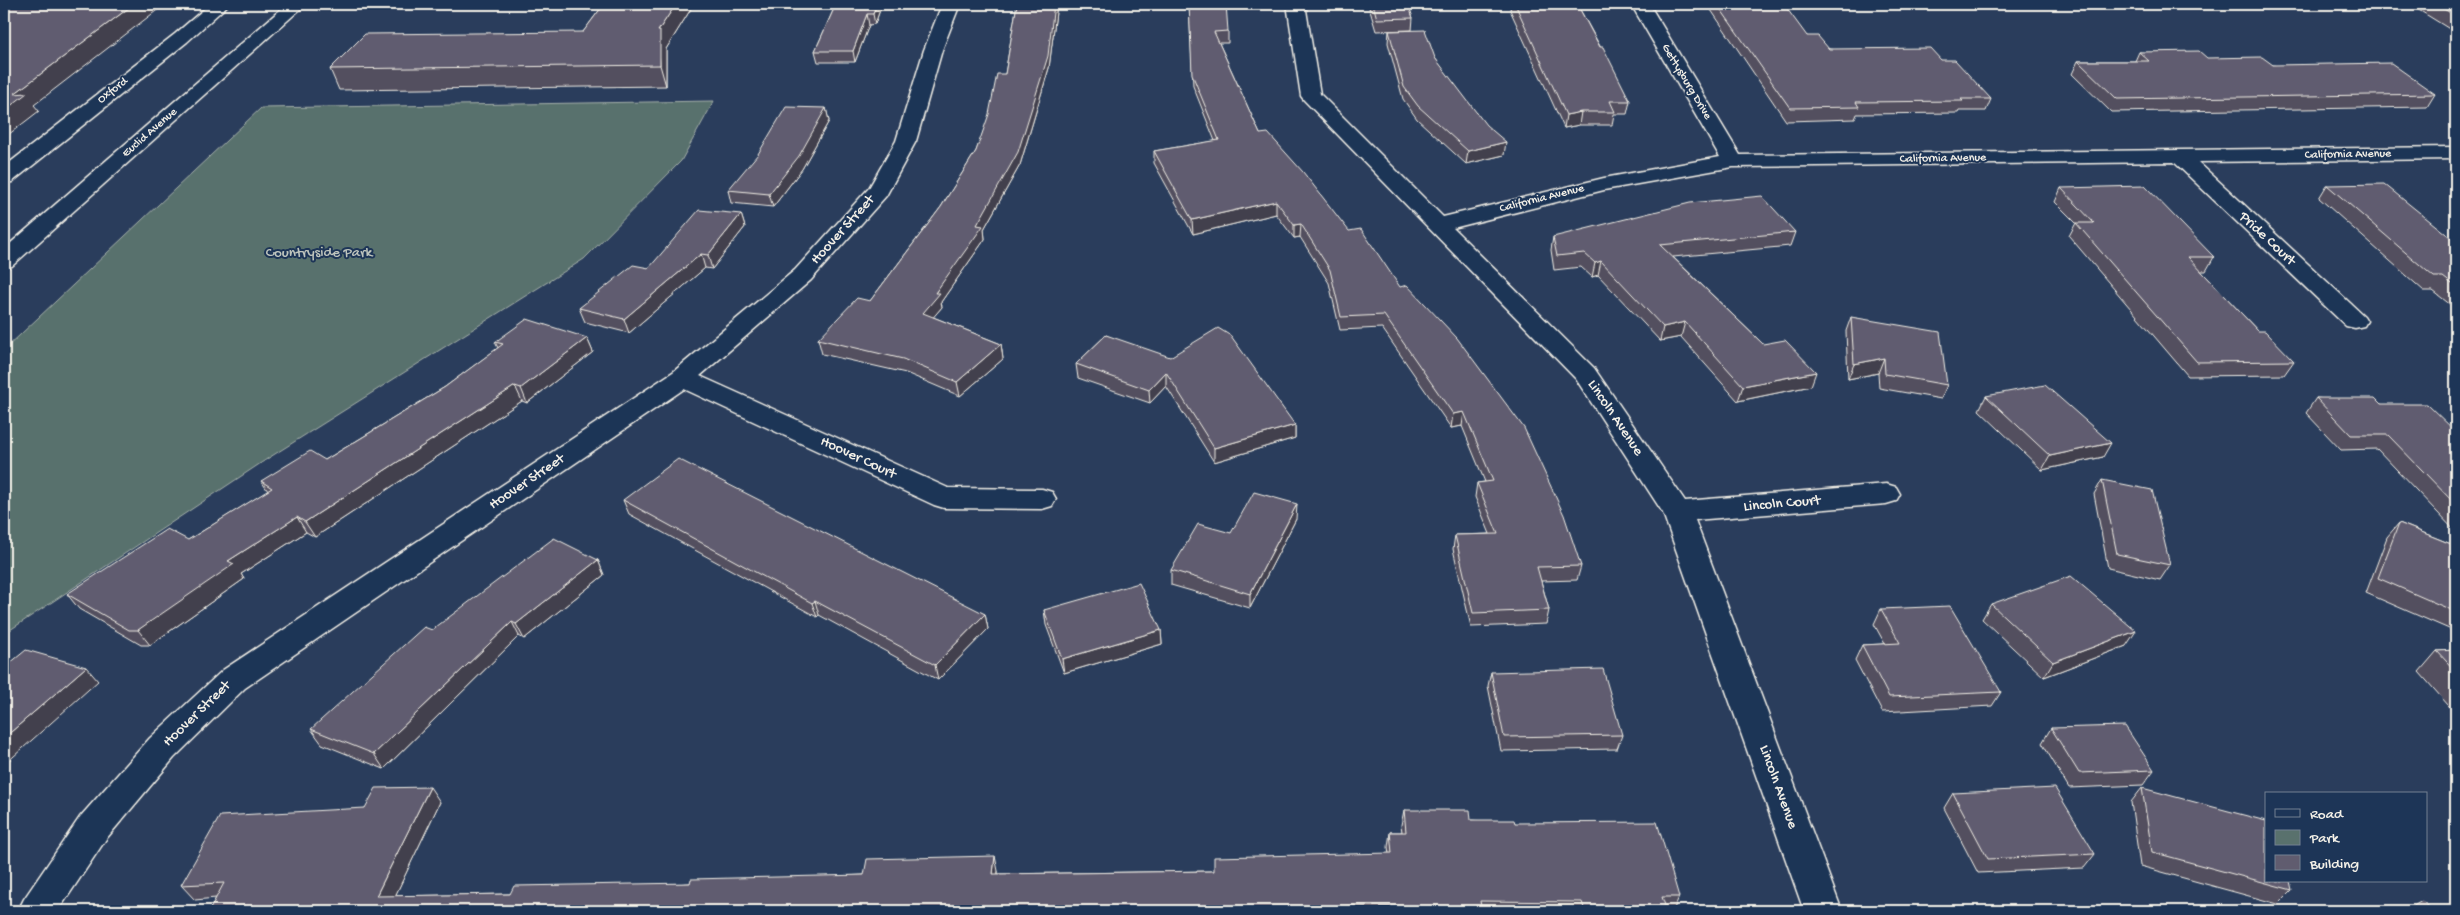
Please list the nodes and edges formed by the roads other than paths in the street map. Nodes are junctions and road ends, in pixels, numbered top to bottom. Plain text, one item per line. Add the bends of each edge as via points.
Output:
1 (220, 4) edge
2 (296, 4) edge
3 (951, 4) edge
4 (1296, 4) edge
5 (1640, 4) edge
6 (2456, 153) edge
7 (2180, 157) junction
8 (1733, 161) junction
9 (4, 177) edge
10 (1437, 225) junction
11 (4, 261) edge
12 (2355, 321) dead end
13 (682, 378) junction
14 (1886, 494) dead end
15 (1042, 499) dead end
16 (1677, 512) junction
17 (37, 911) edge
18 (1823, 911) edge

1 - 9 street, Oxford
2 - 11 street, Euclid Avenue
3 - 13 street, Hoover Street via 933,50 906,142 878,191 803,275
4 - 10 street, Lincoln Avenue via 1310,96
5 - 8 street, Gettysburg Drive
6 - 7 street, California Avenue
7 - 8 street, California Avenue
7 - 12 street, Pride Court
8 - 10 street, California Avenue via 1604,184
10 - 16 street, Lincoln Avenue via 1585,374
13 - 15 street, Hoover Court via 944,498
13 - 17 street, Hoover Street via 234,679 162,748 93,828
14 - 16 street, Lincoln Court
16 - 18 street, Lincoln Avenue

